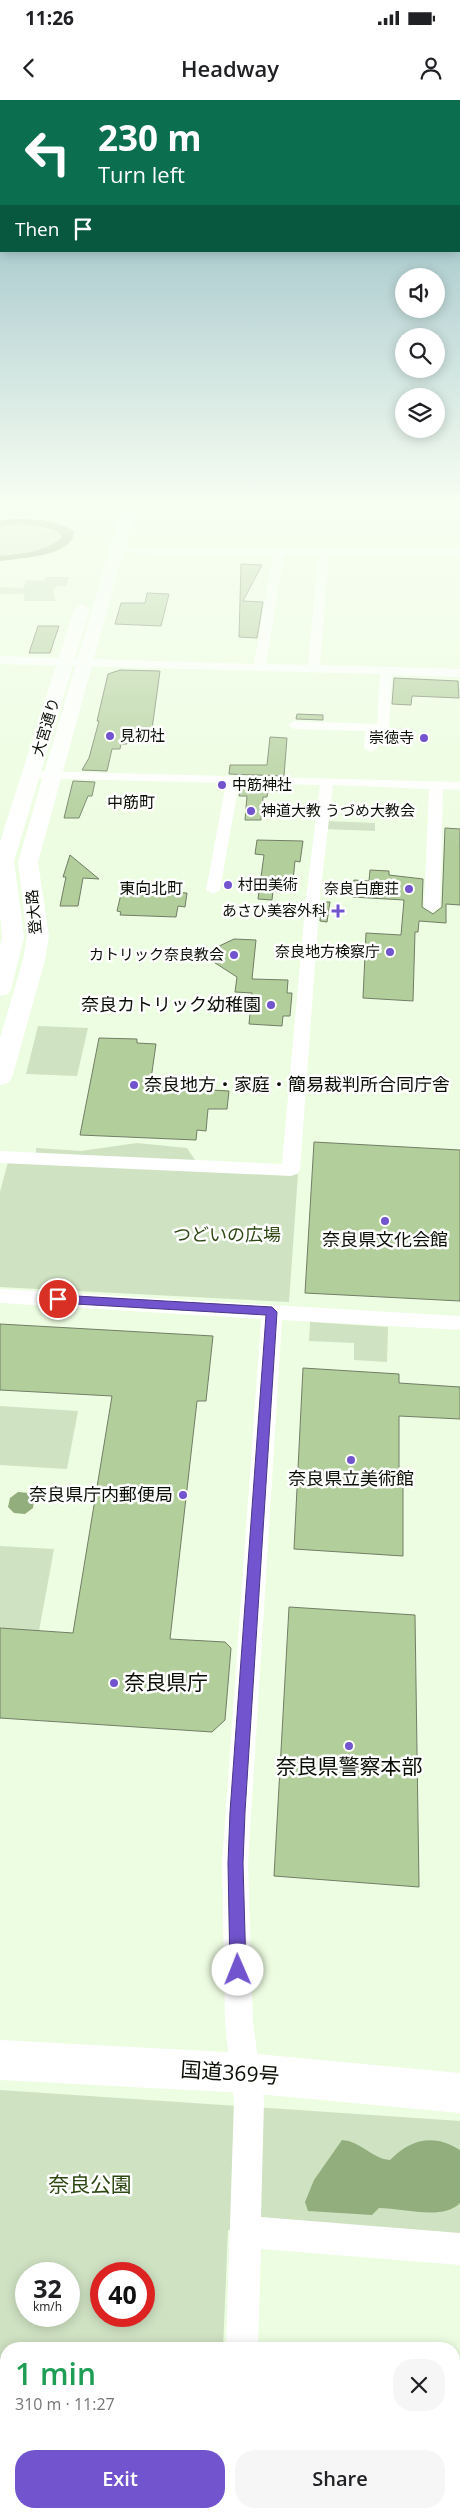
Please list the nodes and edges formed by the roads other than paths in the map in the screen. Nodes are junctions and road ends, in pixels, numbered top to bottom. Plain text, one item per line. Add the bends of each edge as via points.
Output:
1 (78, 619) edge
2 (96, 619) edge
3 (267, 619) edge
4 (318, 619) edge
5 (0, 660) edge
6 (65, 661) junction
7 (86, 662) junction
8 (259, 667) junction
9 (314, 668) junction
10 (386, 671) junction
11 (460, 673) edge
12 (294, 725) dead end
13 (372, 728) junction
14 (371, 748) dead end
15 (32, 775) junction
16 (51, 775) junction
17 (233, 779) junction
18 (326, 781) junction
19 (436, 786) junction
20 (460, 786) edge
21 (213, 890) dead end
22 (432, 907) dead end
23 (9, 959) junction
24 (34, 960) junction
25 (0, 989) edge
26 (0, 1078) edge
27 (0, 1157) edge
28 (0, 1296) edge
29 (272, 1312) junction
30 (460, 1322) edge
31 (0, 2060) edge
32 (245, 2073) junction
33 (460, 2093) edge
34 (247, 2232) junction
35 (460, 2249) edge
36 (242, 2342) edge

1 - 6 highway, 大宮通り
2 - 7 highway, 大宮通り
3 - 8 street
4 - 9 street
5 - 6 street
6 - 7 street
6 - 15 highway, 大宮通り
7 - 8 street
7 - 16 highway, 大宮通り
8 - 9 street
9 - 10 street
10 - 11 street
10 - 13 street via 382,728
12 - 13 street
13 - 14 street
15 - 16 street
15 - 23 highway, 登大路 via 4,862 13,937
16 - 17 street
16 - 24 highway, 登大路 via 28,862 38,936
17 - 18 street
17 - 21 street
18 - 19 street
18 - 27 street via 313,897 292,1170
19 - 20 street
19 - 22 street
23 - 24 highway
23 - 25 highway, 登大路
24 - 26 highway, 登大路
28 - 29 street
29 - 30 street
29 - 32 street via 235,1863 239,2023
31 - 32 highway, 国道369号
32 - 33 highway, 国道369号
32 - 34 street via 249,2101
34 - 35 street
34 - 36 street

